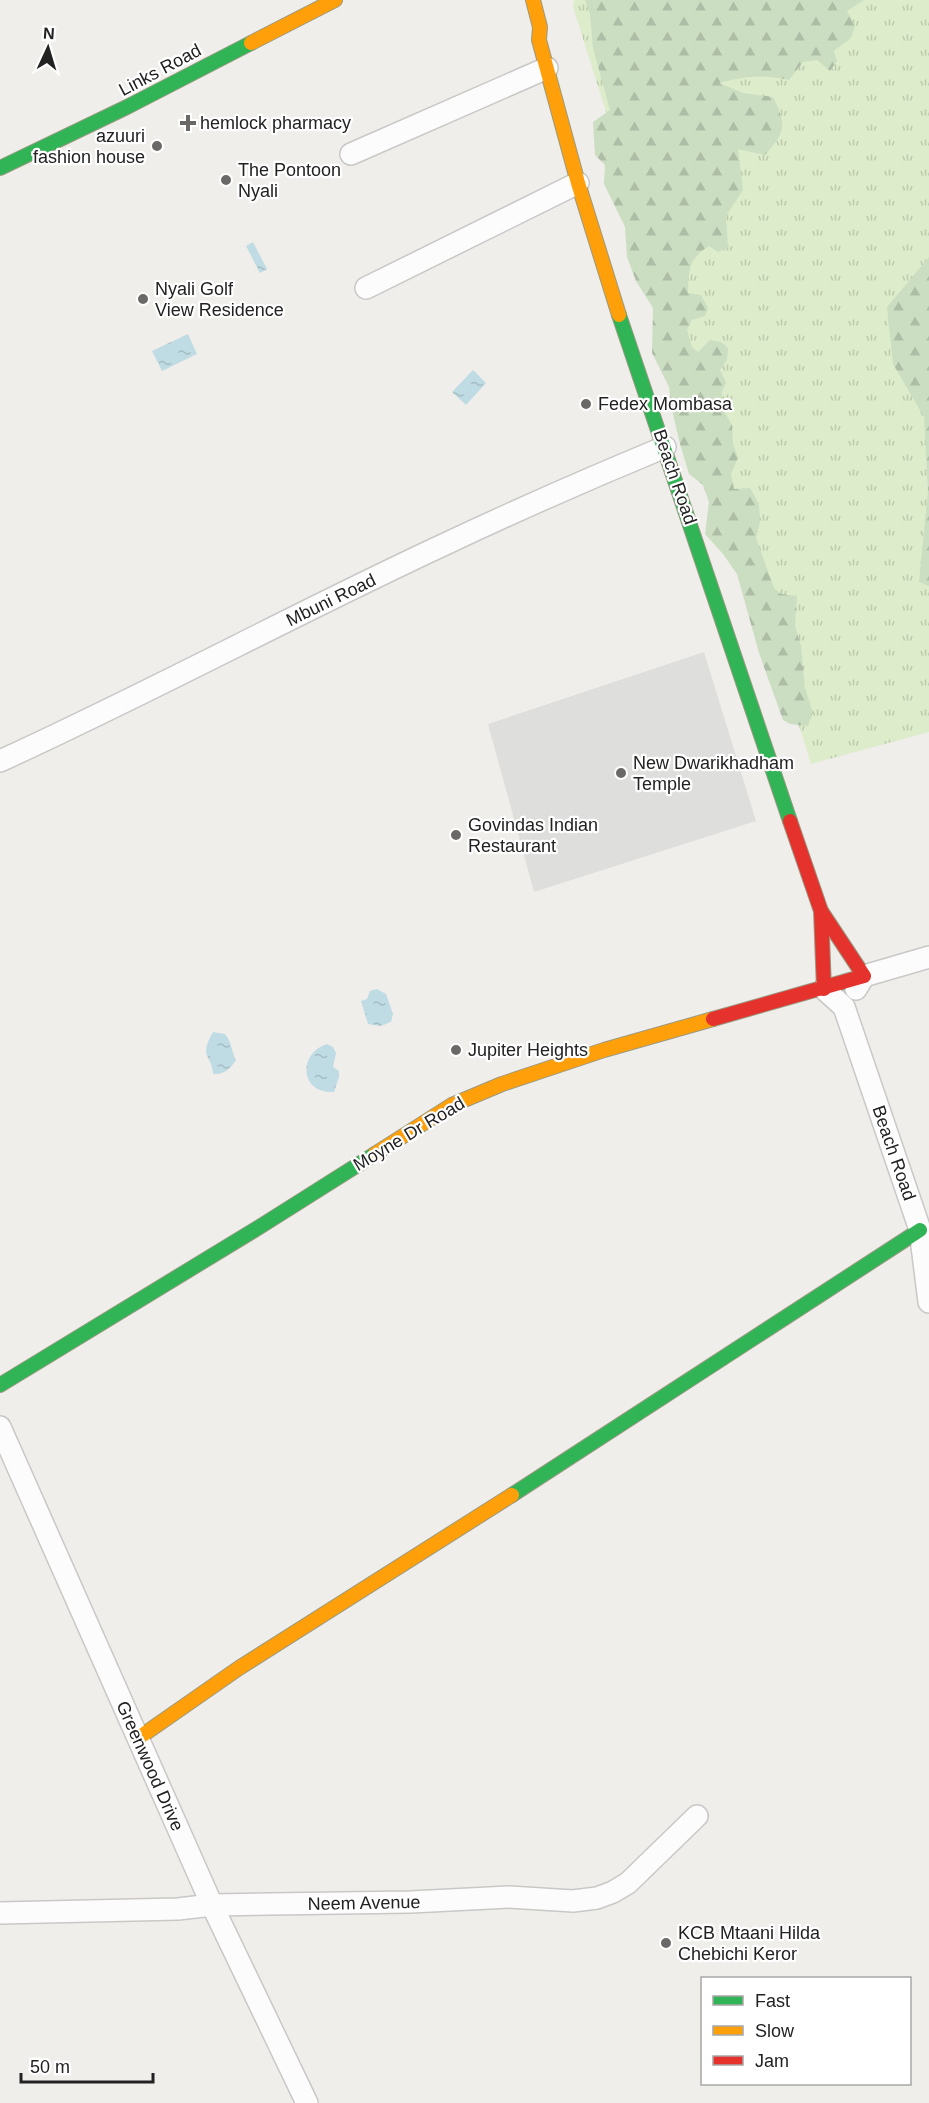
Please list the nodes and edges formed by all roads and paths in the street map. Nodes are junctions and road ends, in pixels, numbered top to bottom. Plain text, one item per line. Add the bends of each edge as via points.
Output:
1 (335, 0) edge
2 (532, 0) edge
3 (526, 28) dead end
4 (539, 40) junction
5 (547, 68) junction
6 (351, 154) dead end
7 (0, 168) edge
8 (578, 183) junction
9 (366, 288) dead end
10 (665, 447) junction
11 (0, 761) edge
12 (820, 911) junction
13 (822, 950) junction
14 (929, 957) edge
15 (864, 976) junction
16 (824, 989) junction
17 (786, 1000) junction
18 (844, 1007) junction
19 (922, 1220) edge
20 (929, 1302) edge
21 (0, 1385) edge
22 (0, 1427) edge
23 (137, 1739) junction
24 (697, 1816) dead end
25 (212, 1905) junction
26 (0, 1913) edge
27 (307, 2103) edge

1 - 7 main road, Links Road via 122,111
2 - 4 main road, Beach Road via 540,27
3 - 4 main road
4 - 5 main road, Beach Road
5 - 6 street
5 - 8 main road, Beach Road
8 - 9 street
8 - 10 main road, Beach Road via 633,362
10 - 11 street, Mbuni Road via 440,546
10 - 12 main road, Beach Road
12 - 13 main road, Beach Road
12 - 15 main road, Beach Road
13 - 16 main road, Beach Road
13 - 17 main road
14 - 15 street, Moyne Dr Road
15 - 16 main road, Moyne Dr Road
15 - 18 street
16 - 17 main road, Moyne Dr Road
16 - 18 street, Beach Road
17 - 21 main road, Moyne Dr Road via 573,1060 452,1105
18 - 19 street, Beach Road
19 - 20 street, Beach Road
19 - 23 main road
22 - 23 street, Greenwood Drive
23 - 25 street, Greenwood Drive
24 - 25 street, Neem Avenue via 628,1883 597,1898
25 - 26 street, Neem Avenue
25 - 27 street, Greenwood Drive

